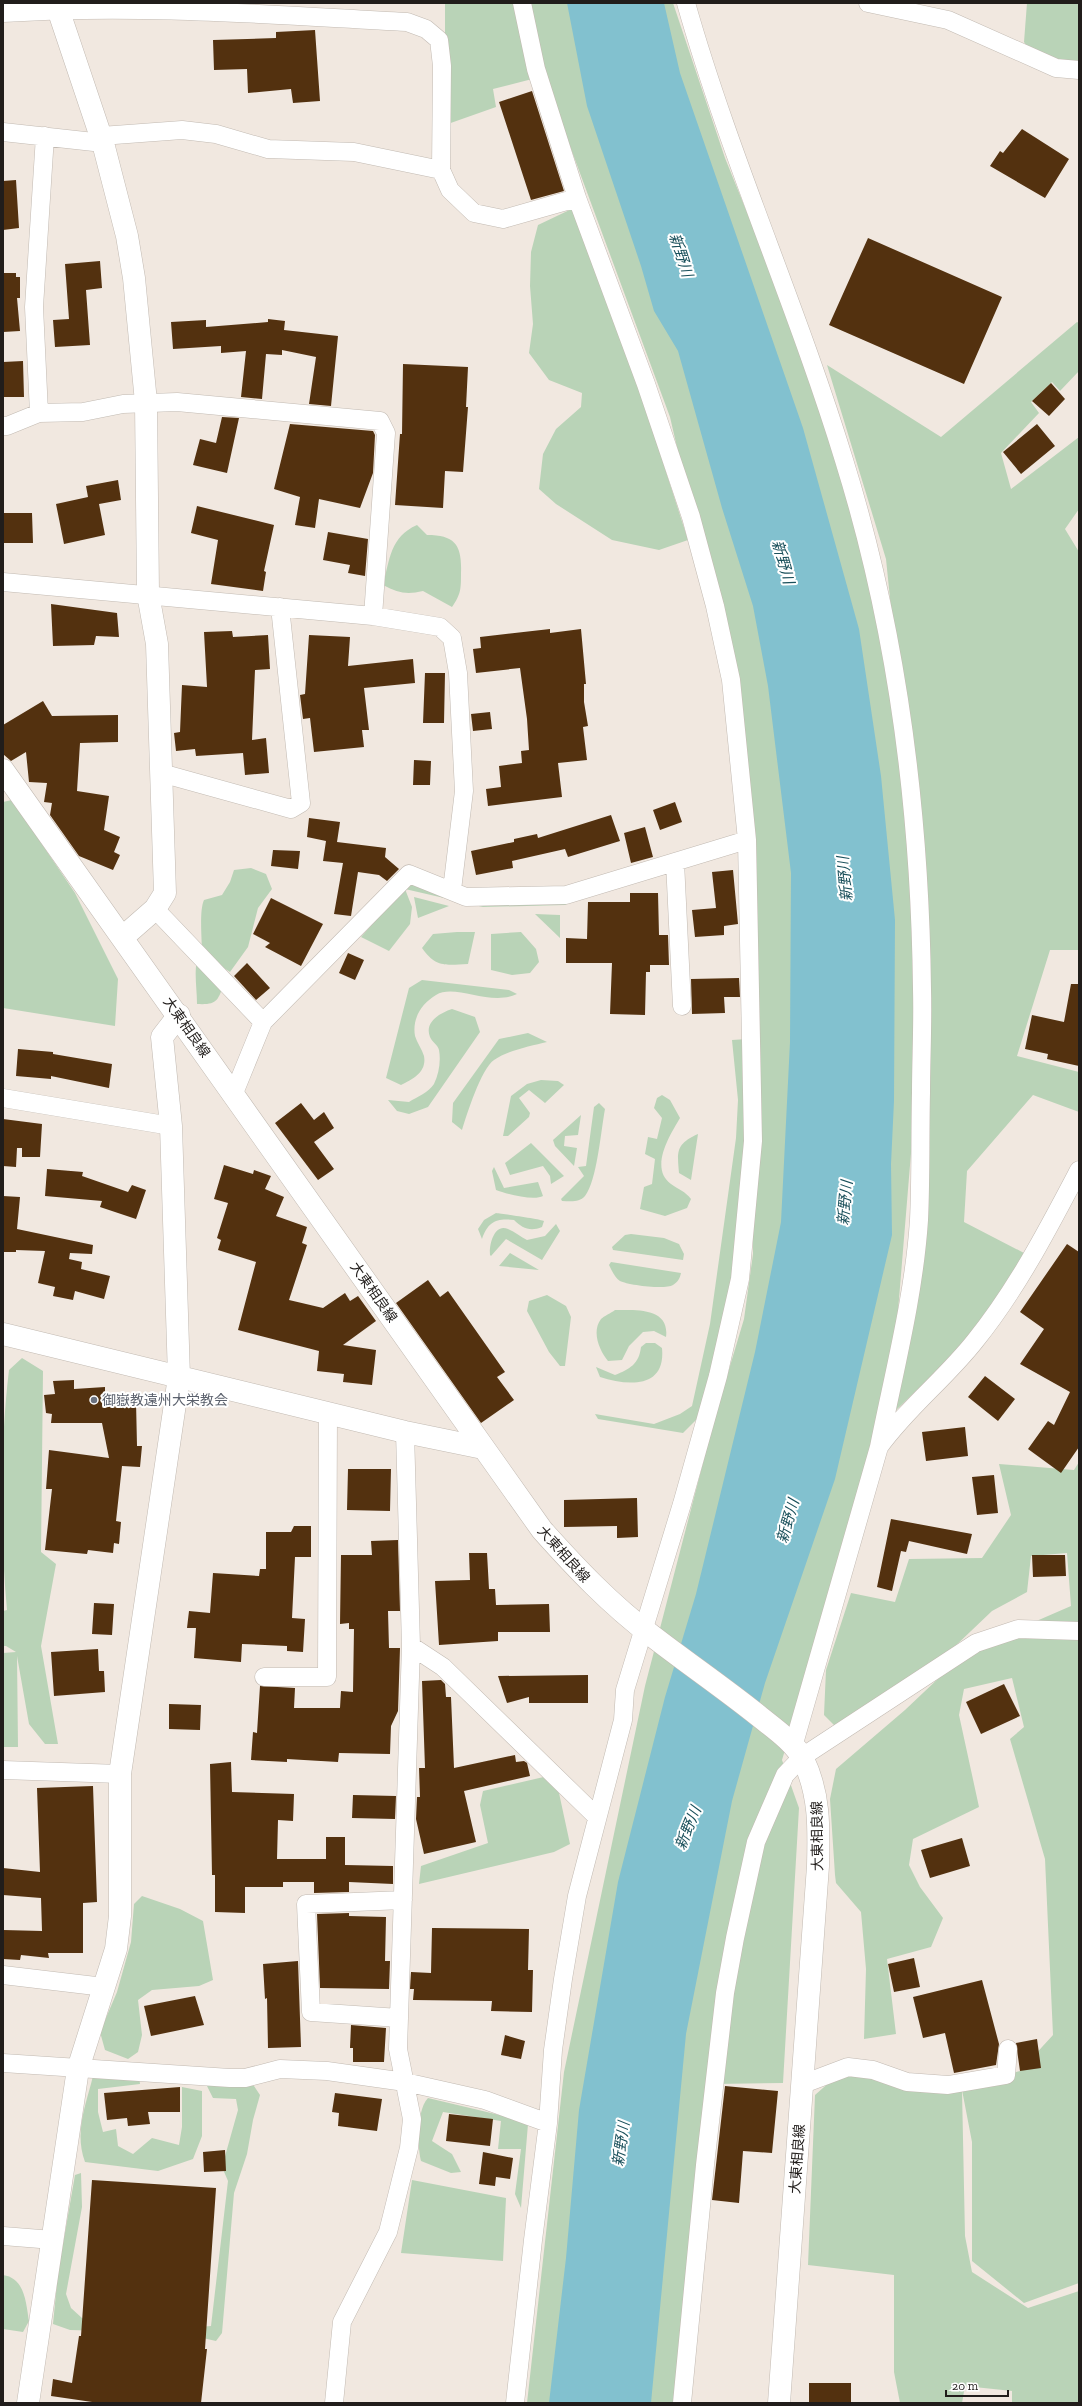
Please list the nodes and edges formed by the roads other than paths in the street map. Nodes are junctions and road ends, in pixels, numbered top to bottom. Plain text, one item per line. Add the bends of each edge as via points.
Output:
1 (522, 3) edge
2 (686, 3) edge
3 (868, 3) edge
4 (58, 6) edge
5 (3, 13) edge
6 (1079, 70) edge
7 (3, 132) edge
8 (45, 136) junction
9 (102, 139) junction
10 (441, 170) junction
11 (577, 198) junction
12 (146, 402) junction
13 (39, 413) junction
14 (3, 426) edge
15 (3, 582) edge
16 (148, 594) junction
17 (280, 607) junction
18 (373, 616) junction
19 (3, 770) edge
20 (161, 773) junction
21 (747, 840) junction
22 (675, 862) junction
23 (452, 890) junction
24 (155, 909) junction
25 (123, 937) junction
26 (682, 1006) dead end
27 (179, 1015) junction
28 (263, 1022) junction
29 (234, 1093) junction
30 (3, 1098) edge
31 (171, 1126) junction
32 (1079, 1170) edge
33 (3, 1334) edge
34 (179, 1377) junction
35 (328, 1412) junction
36 (405, 1432) junction
37 (879, 1447) junction
38 (483, 1448) junction
39 (1079, 1631) edge
40 (647, 1632) junction
41 (411, 1646) junction
42 (264, 1677) dead end
43 (793, 1747) junction
44 (3, 1770) edge
45 (120, 1774) junction
46 (596, 1816) junction
47 (403, 1900) junction
48 (3, 1975) edge
49 (104, 1987) junction
50 (399, 2018) junction
51 (1008, 2049) dead end
52 (3, 2063) edge
53 (78, 2069) junction
54 (405, 2082) junction
55 (803, 2084) junction
56 (548, 2123) junction
57 (3, 2236) edge
58 (53, 2240) junction
59 (28, 2403) edge
60 (334, 2403) edge
61 (515, 2403) edge
62 (682, 2403) edge
63 (779, 2403) edge

1 - 11 street via 536,69
2 - 37 street via 732,151 801,332 845,462 869,553 899,692 915,840 922,988 918,1220 907,1308
3 - 6 street via 948,20 1056,68
4 - 5 street
4 - 9 street
4 - 10 street via 407,22 426,29 440,40
7 - 8 street
8 - 9 street
8 - 13 street via 34,307
9 - 10 street via 182,130 216,134 268,149 354,152
9 - 12 street via 130,250 141,334
10 - 11 street via 450,190 474,213 503,219
11 - 21 street via 646,384 686,503 715,606 731,680
12 - 13 street via 83,412
12 - 16 street
12 - 18 street via 177,402 380,421 386,433
13 - 14 street
15 - 16 street
16 - 17 street
16 - 20 street via 157,644
17 - 18 street
17 - 20 street via 301,803 291,809
18 - 23 street via 440,627 452,638 458,673 464,791
19 - 25 street, 大東相良線
20 - 24 street via 165,893
21 - 22 street
21 - 40 street via 753,1141 740,1279 718,1376
22 - 23 street via 566,895 466,897
22 - 26 street
23 - 28 street via 409,874
24 - 25 street
24 - 28 street
25 - 27 street, 大東相良線
27 - 29 street, 大東相良線
27 - 31 street via 162,1037
28 - 29 street
29 - 38 street, 大東相良線
30 - 31 street
31 - 34 street
32 - 37 street via 1028,1265 975,1342 894,1427
33 - 34 street
34 - 35 street
34 - 45 street
35 - 36 street
35 - 42 street via 327,1677
36 - 38 street
36 - 41 street
37 - 43 street
38 - 40 street, 大東相良線 via 542,1530 585,1579
39 - 43 street via 1018,1629 976,1643
40 - 43 street, 大東相良線 via 713,1679
40 - 46 street via 625,1690 623,1720
41 - 46 street via 443,1667
41 - 47 street
43 - 55 street, 大東相良線 via 815,1789 819,1818
43 - 62 street via 756,1842 725,1993
44 - 45 street
45 - 49 street via 120,1916 116,1949
46 - 56 street via 577,1896 563,1979 552,2050
47 - 50 street
47 - 50 street via 306,1904 311,2012
48 - 49 street
49 - 53 street
50 - 54 street via 398,2049
51 - 55 street via 1006,2076 948,2085 907,2082 873,2070 848,2067
52 - 53 street
53 - 54 street via 230,2078 245,2078 280,2069 327,2071
53 - 58 street
54 - 56 street via 485,2100
54 - 60 street via 412,2118 409,2148 388,2232 342,2322
55 - 63 street, 大東相良線
56 - 61 street
57 - 58 street
58 - 59 street

